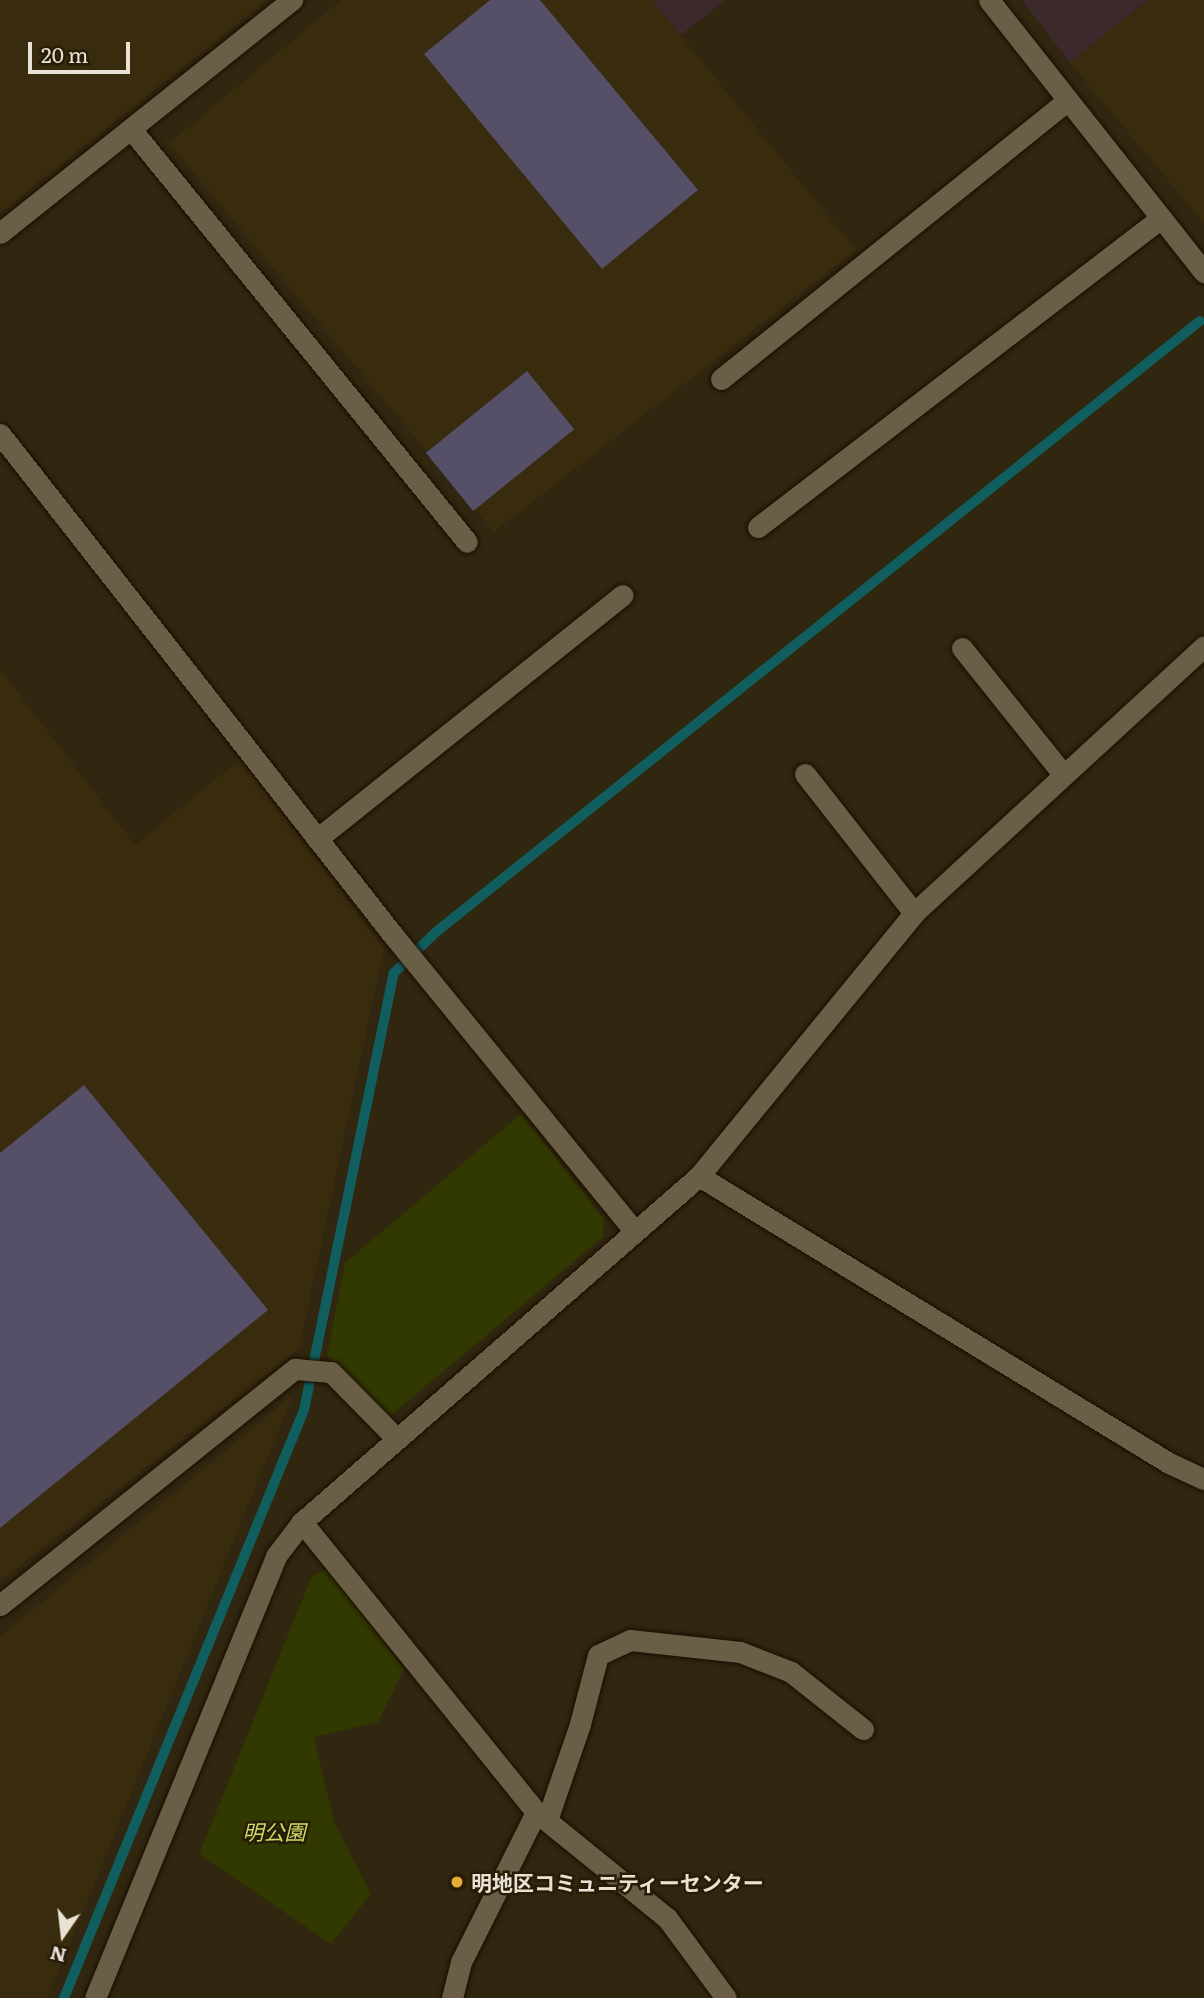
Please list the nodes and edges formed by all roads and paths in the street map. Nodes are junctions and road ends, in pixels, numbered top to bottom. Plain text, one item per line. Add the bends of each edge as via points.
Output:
1 (292, 0) edge
2 (989, 0) edge
3 (1068, 100) junction
4 (131, 129) junction
5 (1161, 218) junction
6 (0, 233) edge
7 (1204, 272) edge
8 (721, 379) dead end
9 (0, 434) edge
10 (758, 527) dead end
11 (467, 542) dead end
12 (623, 595) dead end
13 (1204, 646) edge
14 (962, 648) dead end
15 (805, 774) dead end
16 (1063, 774) junction
17 (317, 839) junction
18 (914, 913) junction
19 (699, 1175) junction
20 (634, 1231) junction
21 (395, 1437) junction
22 (1204, 1479) edge
23 (302, 1522) junction
24 (0, 1605) edge
25 (863, 1729) dead end
26 (542, 1816) junction
27 (95, 1998) edge
28 (452, 1998) edge
29 (726, 1998) edge

1 - 4 street
2 - 3 street
3 - 5 street
3 - 8 street
4 - 6 street
4 - 11 street
5 - 7 street
5 - 10 street
9 - 17 street
12 - 17 street
13 - 16 street
14 - 16 street
15 - 18 street
16 - 18 street
17 - 20 street
18 - 19 street
19 - 20 street
19 - 22 street via 1169,1463
20 - 21 street
21 - 23 street
21 - 24 street via 331,1372 295,1369
23 - 26 street
23 - 27 street via 276,1556
25 - 26 street via 792,1672 740,1653 631,1640 598,1655 580,1724
26 - 28 street via 461,1962
26 - 29 street via 667,1918

